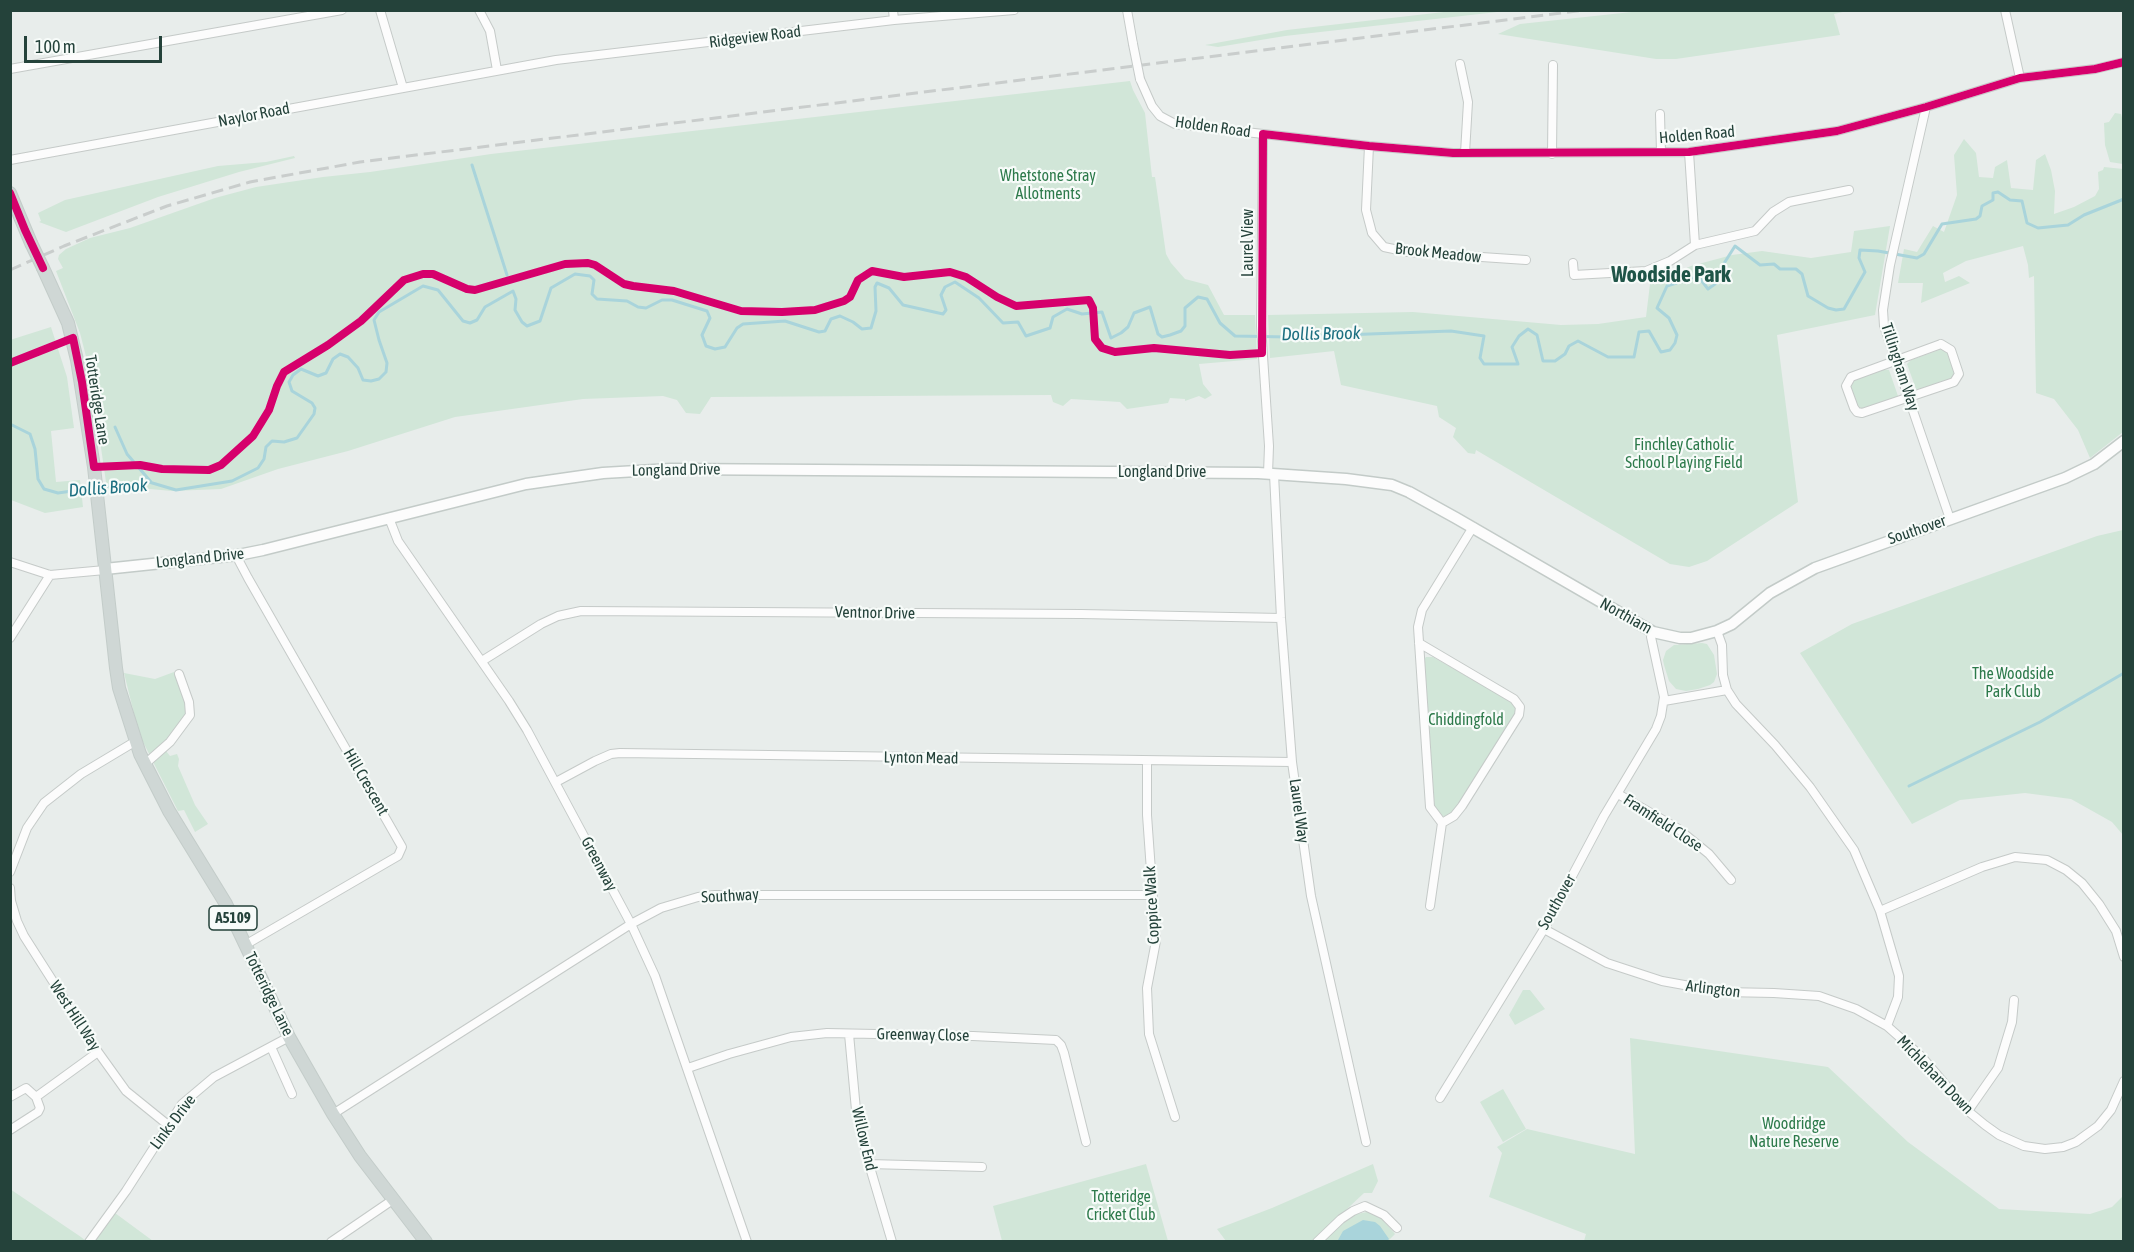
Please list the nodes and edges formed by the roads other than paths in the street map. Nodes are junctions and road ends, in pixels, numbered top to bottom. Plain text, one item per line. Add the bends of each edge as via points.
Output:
1 (342, 10) edge
2 (380, 10) edge
3 (479, 10) edge
4 (1014, 10) edge
5 (1127, 10) edge
6 (2005, 10) edge
7 (894, 15) edge
8 (2124, 62) edge
9 (1460, 64) dead end
10 (1552, 65) dead end
11 (10, 69) edge
12 (497, 70) junction
13 (2020, 78) junction
14 (403, 88) junction
15 (1926, 107) junction
16 (1660, 114) dead end
17 (1263, 134) junction
18 (1369, 146) junction
19 (1661, 152) junction
20 (1689, 152) junction
21 (1465, 153) junction
22 (1552, 154) junction
23 (10, 160) edge
24 (1849, 190) dead end
25 (10, 193) edge
26 (1695, 245) junction
27 (1526, 260) dead end
28 (1573, 263) dead end
29 (1262, 353) joint
30 (1897, 362) junction
31 (1909, 398) junction
32 (2124, 441) edge
33 (1267, 474) junction
34 (389, 518) junction
35 (1950, 519) junction
36 (1473, 527) junction
37 (238, 555) junction
38 (10, 562) edge
39 (105, 569) junction
40 (50, 575) junction
41 (1281, 618) junction
42 (1653, 632) junction
43 (1717, 632) junction
44 (10, 638) edge
45 (1419, 643) junction
46 (482, 661) junction
47 (178, 674) dead end
48 (1727, 690) junction
49 (1664, 701) junction
50 (135, 741) junction
51 (1147, 761) junction
52 (1292, 762) junction
53 (145, 764) junction
54 (556, 782) junction
55 (1617, 794) junction
56 (1442, 824) junction
57 (10, 872) edge
58 (1731, 880) dead end
59 (10, 888) edge
60 (1152, 895) junction
61 (1430, 906) dead end
62 (1880, 911) junction
63 (631, 924) junction
64 (1544, 929) junction
65 (245, 945) junction
66 (2124, 957) edge
67 (2014, 1000) dead end
68 (1887, 1026) junction
69 (849, 1034) junction
70 (289, 1037) junction
71 (271, 1047) junction
72 (98, 1052) junction
73 (688, 1068) junction
74 (2124, 1081) edge
75 (292, 1095) dead end
76 (10, 1097) edge
77 (36, 1097) junction
78 (1440, 1098) dead end
79 (1968, 1111) junction
80 (333, 1114) junction
81 (1175, 1117) dead end
82 (168, 1125) junction
83 (10, 1130) edge
84 (1086, 1142) dead end
85 (1366, 1142) dead end
86 (868, 1164) junction
87 (982, 1167) dead end
88 (394, 1199) junction
89 (1397, 1228) dead end
90 (89, 1242) edge
91 (331, 1242) edge
92 (426, 1242) edge
93 (747, 1242) edge
94 (892, 1242) edge
95 (1317, 1242) edge

1 - 11 street
2 - 14 street
3 - 12 street via 490,31
4 - 7 street, Ridgeview Road
5 - 17 street, Holden Road, bridge via 1140,79 1160,116 1175,124
6 - 13 street
7 - 12 street, Ridgeview Road
8 - 13 street, Holden Road
9 - 21 street via 1467,102
10 - 22 street
12 - 14 street, Naylor Road
13 - 15 street, Holden Road
14 - 23 street, Naylor Road
15 - 20 street, Holden Road via 1837,131
15 - 30 street, Tillingham Way via 1883,310 1884,327
16 - 19 street
17 - 18 street, Holden Road
17 - 29 street, Laurel View
18 - 21 street, Holden Road
18 - 27 street, Brook Meadow via 1366,210 1372,233 1384,247
19 - 20 street, Holden Road
19 - 22 street, Holden Road
20 - 26 street
21 - 22 street, Holden Road
24 - 26 street via 1789,202 1755,231
25 - 39 main road, Totteridge Lane / A5109, bridge via 73,338 94,467
26 - 28 street via 1646,271 1574,276
29 - 33 street, Laurel Way via 1269,446
30 - 31 street, Tillingham Way
30 - 31 street via 1851,377 1846,386 1854,408 1862,413
30 - 31 street via 1941,344 1952,350 1958,379
31 - 35 street, Tillingham Way
32 - 35 street, Southover via 2094,464 2066,478
33 - 34 street, Longland Drive via 631,471 526,484
33 - 36 street, Northiam via 1392,485
33 - 41 street, Laurel Way
34 - 37 street, Longland Drive
34 - 46 street, Greenway via 398,541
35 - 43 street, Southover via 1815,568 1770,593
36 - 42 street, Northiam
36 - 45 street via 1422,610
37 - 39 street, Longland Drive
37 - 65 street, Hill Crescent via 402,847 398,856
38 - 40 street
39 - 40 street
39 - 50 main road, Totteridge Lane / A5109 via 119,688
40 - 44 street
41 - 46 street, Ventnor Drive via 581,611 541,624
41 - 52 street, Laurel Way
42 - 43 street, Northiam via 1680,638
42 - 49 street, Southover
43 - 48 street
45 - 56 street via 1430,807
45 - 56 street via 1514,699 1520,707 1519,715 1462,806
46 - 54 street, Greenway
47 - 53 street via 190,715 170,742
48 - 49 street
48 - 62 street via 1810,787 1854,850
49 - 55 street, Southover via 1656,729
50 - 53 main road, Totteridge Lane / A5109
50 - 57 street via 81,774 44,803 27,828
51 - 52 street, Lynton Mead
51 - 54 street, Lynton Mead via 620,753 595,761
51 - 60 street, Coppice Walk
52 - 85 street, Laurel Way via 1311,896
53 - 65 main road, Totteridge Lane / A5109 via 168,811 226,904
54 - 63 street, Greenway
55 - 58 street, Framfield Close via 1677,828 1709,854
55 - 64 street, Southover
56 - 61 street
59 - 72 street, West Hill Way via 24,936
60 - 63 street, Southway via 715,895 661,909
60 - 81 street, Coppice Walk via 1156,941 1147,988 1149,1034
62 - 66 street via 2015,857 2047,861 2066,870 2099,904 2116,931
62 - 68 street via 1899,976 1898,997
63 - 73 street, Greenway via 655,976
63 - 80 street, Southway
64 - 68 street, Arlington via 1607,963 1662,981 1723,993 1819,996 1856,1009
64 - 78 street, Southover
65 - 70 main road, Totteridge Lane / A5109
67 - 79 street via 1998,1068
68 - 79 street, Michleham Down via 1922,1057
69 - 73 street, Greenway Close via 790,1037
69 - 84 street, Greenway Close via 1056,1040 1064,1053
69 - 86 street, Willow End via 856,1110
70 - 71 street, Links Drive
70 - 80 main road, Totteridge Lane / A5109
71 - 75 street
71 - 82 street, Links Drive via 202,1085
72 - 77 street
72 - 82 street, West Hill Way via 126,1091
73 - 93 street, Greenway
74 - 79 street, Michleham Down via 2111,1110 2098,1126 2063,1148 2024,1146 1999,1136
76 - 77 street via 26,1088
77 - 83 street via 38,1112
80 - 88 main road, Totteridge Lane / A5109
82 - 90 street, Links Drive
86 - 87 street
86 - 94 street, Willow End
88 - 91 street
88 - 92 main road, Totteridge Lane / A5109
89 - 95 street via 1384,1215 1365,1206 1341,1219

